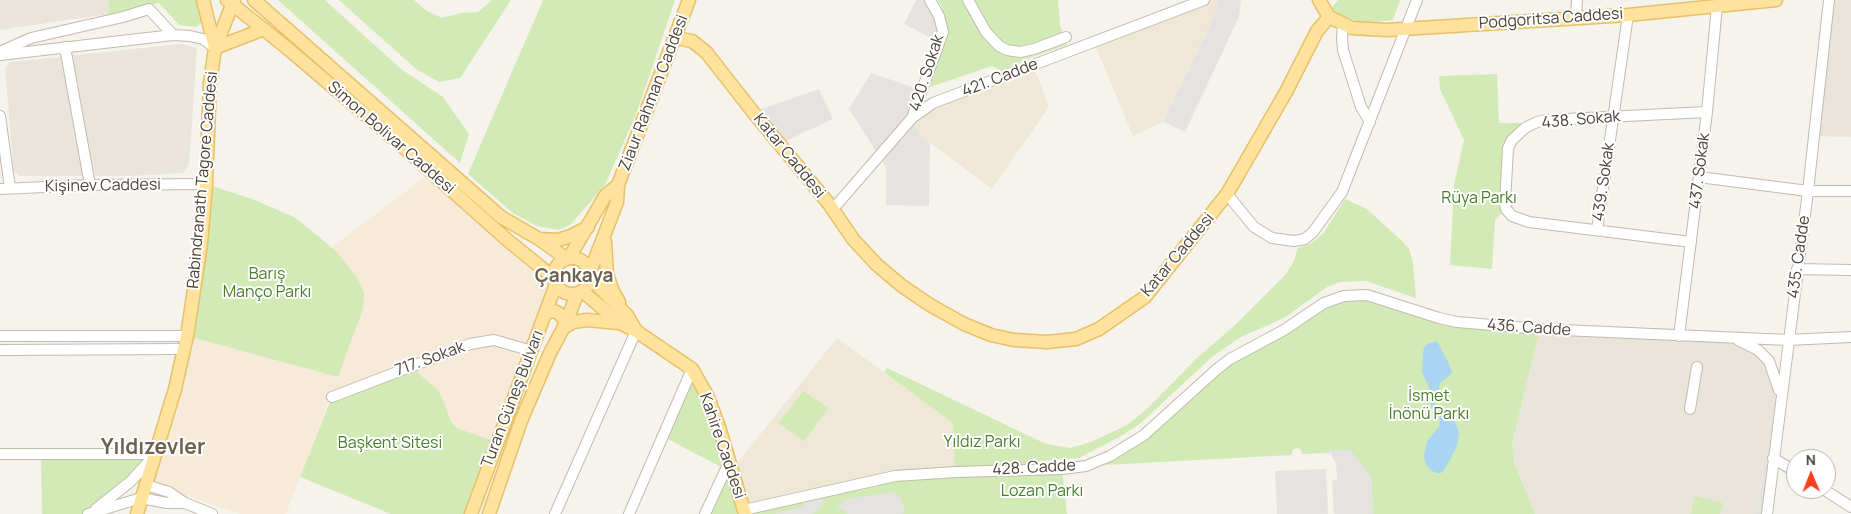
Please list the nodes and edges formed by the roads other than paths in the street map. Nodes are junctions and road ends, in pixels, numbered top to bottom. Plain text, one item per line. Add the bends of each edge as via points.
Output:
1 (203, 0) edge
2 (254, 0) edge
3 (689, 0) edge
4 (930, 0) edge
5 (968, 0) edge
6 (1204, 0) edge
7 (1319, 0) edge
8 (1417, 0) edge
9 (1577, 0) edge
10 (1776, 0) edge
11 (1829, 0) edge
12 (231, 2) edge
13 (1694, 4) edge
14 (1717, 6) junction
15 (1628, 15) junction
16 (1329, 17) junction
17 (1576, 18) junction
18 (1343, 24) junction
19 (1407, 28) junction
20 (264, 29) junction
21 (173, 35) junction
22 (1066, 37) dead end
23 (676, 38) junction
24 (64, 47) junction
25 (215, 48) junction
26 (0, 54) edge
27 (1707, 112) junction
28 (0, 116) edge
29 (1613, 116) junction
30 (912, 118) junction
31 (1370, 122) junction
32 (1699, 177) junction
33 (206, 184) junction
34 (90, 185) junction
35 (618, 185) junction
36 (5, 188) edge
37 (1808, 191) junction
38 (1851, 191) edge
39 (1227, 194) junction
40 (833, 209) junction
41 (588, 228) junction
42 (1597, 230) junction
43 (604, 235) junction
44 (539, 239) junction
45 (1691, 242) junction
46 (568, 258) junction
47 (1798, 269) junction
48 (1851, 270) edge
49 (590, 275) junction
50 (555, 281) junction
51 (580, 293) junction
52 (546, 313) junction
53 (623, 319) junction
54 (564, 325) junction
55 (1284, 330) joint
56 (636, 331) junction
57 (0, 336) edge
58 (187, 336) junction
59 (1679, 336) junction
60 (1851, 337) edge
61 (1735, 338) junction
62 (1788, 340) junction
63 (0, 350) edge
64 (184, 350) junction
65 (532, 351) junction
66 (1697, 367) dead end
67 (692, 369) junction
68 (1781, 394) junction
69 (332, 397) dead end
70 (1690, 409) dead end
71 (0, 454) edge
72 (156, 454) junction
73 (1773, 458) junction
74 (730, 460) junction
75 (1786, 466) edge
76 (146, 485) junction
77 (1836, 497) edge
78 (141, 498) junction
79 (185, 504) junction
80 (1851, 507) edge
81 (744, 512) edge
82 (93, 513) edge
83 (137, 514) edge
84 (212, 514) edge
85 (471, 514) edge
86 (489, 514) edge
87 (555, 514) edge
88 (629, 514) edge
89 (705, 514) edge
90 (1767, 514) edge

1 - 25 main road, Rabindranath Tagore Caddesi
2 - 44 main road, Simon Bolivar Caddesi via 501,217
3 - 23 main road, Ziaur Rahman Caddesi
4 - 30 street, 420. Sokak via 943,32
5 - 22 street via 986,32 998,46 1007,50 1034,49
6 - 30 street, 421. Cadde via 933,103
7 - 16 main road
8 - 19 street
9 - 17 street
10 - 14 main road, Podgoritsa Caddesi
11 - 37 street, 435. Cadde
12 - 20 main road, Simon Bolivar Caddesi
12 - 25 main road, Rabindranath Tagore Caddesi
13 - 14 main road, Podgoritsa Caddesi
13 - 15 main road, Podgoritsa Caddesi
14 - 27 street, 437. Sokak
15 - 17 main road, Podgoritsa Caddesi
15 - 29 street, 439. Sokak
16 - 18 main road, Podgoritsa Caddesi
16 - 39 main road, Katar Caddesi via 1318,31
17 - 19 main road, Podgoritsa Caddesi
18 - 19 main road, Podgoritsa Caddesi via 1368,30
18 - 31 street via 1343,50 1361,107
19 - 31 street
20 - 25 main road
20 - 50 main road, Simon Bolivar Caddesi
21 - 24 street
21 - 25 street via 203,39
21 - 26 street via 149,9 31,38
23 - 35 main road, Ziaur Rahman Caddesi
23 - 40 main road, Katar Caddesi via 692,41 706,52
24 - 26 street
24 - 34 street
25 - 33 main road, Rabindranath Tagore Caddesi via 210,83
27 - 29 street, 438. Sokak
27 - 32 street, 437. Sokak
28 - 36 street
29 - 42 street, 439. Sokak
29 - 42 street, 438. Sokak via 1537,122 1525,128 1508,148 1505,204 1508,213 1529,222
30 - 40 street, 421. Cadde
31 - 39 street via 1342,192 1314,232 1305,239 1284,241 1272,238 1254,227
32 - 37 street
32 - 45 street, 437. Sokak
33 - 34 street, Kişinev Caddesi
33 - 58 main road, Rabindranath Tagore Caddesi
34 - 36 street, Kişinev Caddesi
35 - 41 main road, Ziaur Rahman Caddesi via 605,196
35 - 43 main road, Ziaur Rahman Caddesi via 617,202
37 - 38 street
37 - 47 street, 435. Cadde
39 - 40 main road, Katar Caddesi via 1145,297 1099,329 1076,339 1047,342 992,335 930,305 876,264 853,239
41 - 44 main road via 558,240
41 - 46 main road, Ziaur Rahman Caddesi
42 - 45 street, 438. Sokak
43 - 49 main road, Ziaur Rahman Caddesi
43 - 53 main road via 607,274
44 - 46 main road, Simon Bolivar Caddesi
45 - 59 street, 437. Sokak
46 - 49 main road via 580,259 588,267
46 - 50 main road via 556,267
47 - 48 street
47 - 62 street, 435. Cadde
49 - 51 main road via 589,283
49 - 53 main road
50 - 51 main road via 564,293
50 - 52 main road, Turan Güneş Bulvarı
51 - 53 main road
51 - 54 main road, Turan Güneş Bulvarı
52 - 54 main road via 554,311 560,314
52 - 65 main road, Turan Güneş Bulvarı
53 - 54 main road via 587,320
53 - 56 main road, Kahire Caddesi
54 - 86 main road, Turan Güneş Bulvarı via 521,421
55 - 59 street, 436. Cadde via 1334,298 1367,294 1457,322
55 - 81 street, 428. Cadde via 1230,359 1126,447 1086,466 895,476
56 - 67 main road, Kahire Caddesi
56 - 87 street
57 - 58 street
58 - 64 main road, Rabindranath Tagore Caddesi
59 - 61 street, 436. Cadde
60 - 62 street, 436. Cadde
61 - 62 street, 436. Cadde
61 - 68 street via 1758,350 1769,361
62 - 68 street, 435. Cadde
63 - 64 street
64 - 72 main road, Rabindranath Tagore Caddesi
65 - 69 street, 717. Sokak via 494,340 470,344
65 - 85 main road, Turan Güneş Bulvarı
66 - 70 street
67 - 74 main road, Kahire Caddesi via 707,395
67 - 88 street
68 - 73 street, 435. Cadde
71 - 72 street
72 - 76 main road, Rabindranath Tagore Caddesi
72 - 82 street via 131,481
73 - 75 street
73 - 90 street, 435. Cadde
74 - 81 main road, Kahire Caddesi
74 - 89 street
76 - 78 main road, Rabindranath Tagore Caddesi
76 - 79 street via 169,492
77 - 80 street
78 - 79 street
78 - 82 street
78 - 83 main road, Rabindranath Tagore Caddesi
79 - 84 street

